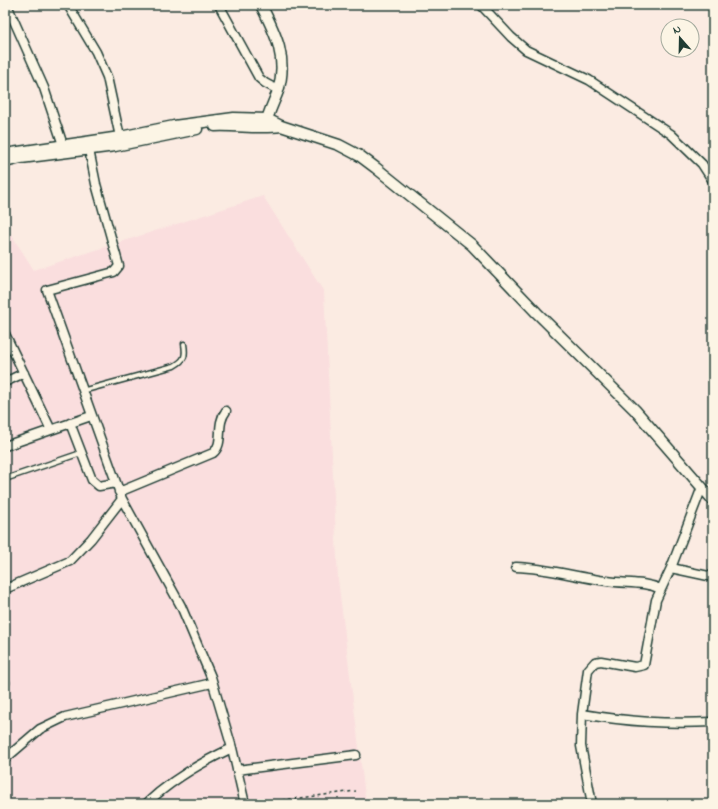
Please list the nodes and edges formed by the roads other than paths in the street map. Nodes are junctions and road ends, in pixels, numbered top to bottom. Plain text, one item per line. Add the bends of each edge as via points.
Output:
1 (8, 5) edge
2 (68, 5) edge
3 (220, 5) edge
4 (261, 5) edge
5 (481, 5) edge
6 (278, 90) junction
7 (266, 124) junction
8 (120, 137) junction
9 (64, 145) junction
10 (88, 146) junction
11 (5, 154) edge
12 (5, 162) edge
13 (713, 181) edge
14 (5, 334) edge
15 (184, 344) dead end
16 (24, 373) junction
17 (5, 382) edge
18 (82, 391) junction
19 (226, 411) dead end
20 (91, 416) junction
21 (70, 423) junction
22 (51, 430) junction
23 (5, 446) edge
24 (82, 453) junction
25 (5, 479) edge
26 (116, 483) junction
27 (702, 487) junction
28 (121, 496) junction
29 (713, 500) edge
30 (516, 568) dead end
31 (671, 568) junction
32 (713, 578) edge
33 (5, 589) edge
34 (661, 589) junction
35 (212, 683) junction
36 (582, 714) junction
37 (713, 722) edge
38 (232, 748) junction
39 (356, 755) dead end
40 (5, 759) edge
41 (237, 770) junction
42 (146, 804) edge
43 (244, 804) edge
44 (590, 804) edge

1 - 9 street via 44,88
2 - 8 street via 96,52 107,77
3 - 6 street via 259,78
4 - 6 street via 280,48 283,70
5 - 13 street via 526,50 589,80 671,134 702,164
6 - 7 street
7 - 8 street via 234,118
7 - 10 street via 211,127
7 - 27 street via 281,126 338,145 360,156 454,229 635,410
8 - 10 street
9 - 10 street
9 - 11 street
10 - 12 street
10 - 18 street via 119,266 114,272 47,290
14 - 16 street
15 - 18 lane via 185,357 174,366
16 - 17 street
16 - 22 street
18 - 20 street
19 - 28 street via 219,425 217,450 205,458
20 - 21 street
20 - 26 street
21 - 22 street
21 - 24 street
22 - 23 street
24 - 25 lane
24 - 26 street via 95,484 99,486
26 - 28 street
27 - 29 street
27 - 31 street
28 - 33 street via 92,539 70,561
28 - 35 street via 181,606
30 - 34 street via 549,569 607,581 650,584
31 - 32 street
31 - 34 street
34 - 36 street via 653,612 644,665 635,667 601,661 591,665 588,670
35 - 38 street
35 - 40 street via 65,718 40,729
36 - 37 street via 630,722
36 - 44 street via 581,746
38 - 41 street
38 - 42 street via 203,761
39 - 41 street
41 - 43 street

